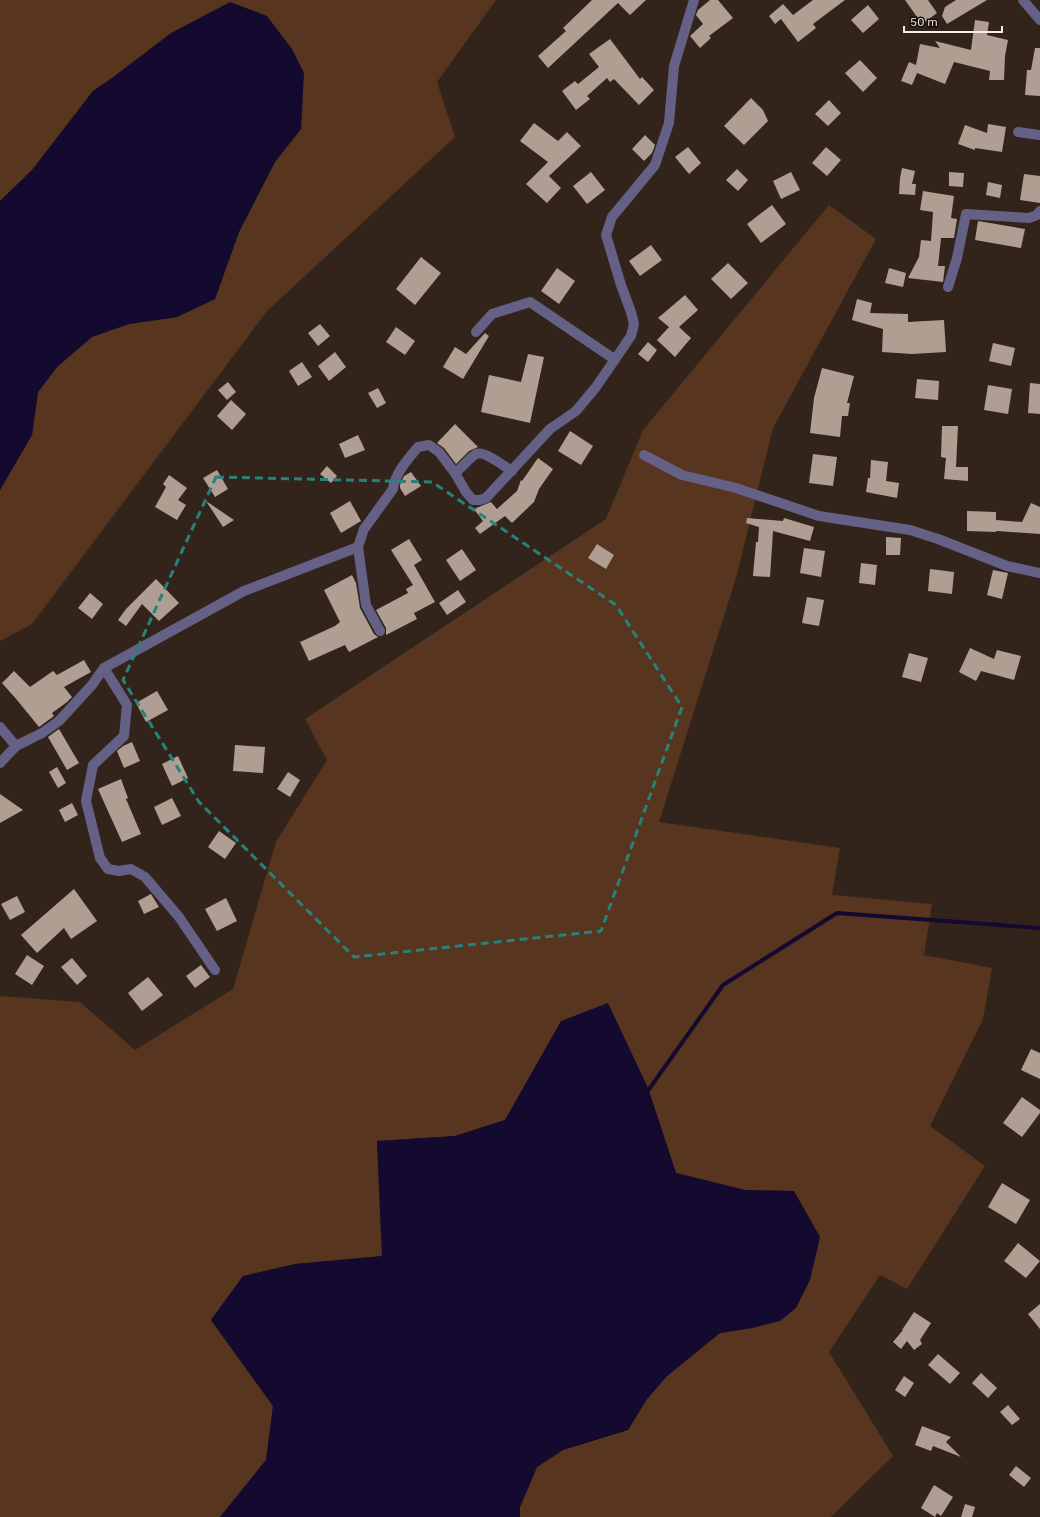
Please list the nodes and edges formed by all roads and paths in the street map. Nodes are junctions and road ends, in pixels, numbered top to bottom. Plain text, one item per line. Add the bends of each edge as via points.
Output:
1 (694, 0) edge
2 (1022, 0) edge
3 (1040, 20) edge
4 (1018, 132) dead end
5 (1040, 135) edge
6 (1040, 212) edge
7 (948, 287) dead end
8 (476, 332) dead end
9 (614, 359) junction
10 (644, 455) dead end
11 (512, 471) junction
12 (455, 473) junction
13 (358, 547) junction
14 (1040, 573) edge
15 (380, 631) dead end
16 (104, 668) junction
17 (0, 727) edge
18 (16, 746) junction
19 (0, 763) edge
20 (215, 970) dead end

1 - 9 street via 674,66 669,123 655,165 612,217 606,235 634,324 631,336
2 - 3 street
4 - 5 street
6 - 7 street via 1029,218 966,214
8 - 9 street via 492,314 530,302
9 - 11 street via 576,411 550,429
10 - 14 street via 682,475 736,488 819,516 910,530 1007,566
11 - 12 street via 480,453
11 - 12 street via 486,498 480,500 473,500
12 - 13 street via 439,452 429,445 418,447 405,463 394,482 393,489 364,529
13 - 15 street via 366,606
13 - 16 street via 244,591
16 - 18 street via 59,721
16 - 20 street via 127,705 124,736 93,765 86,801 100,858 108,868 119,871 131,869 145,877 179,917
17 - 18 street
18 - 19 street

